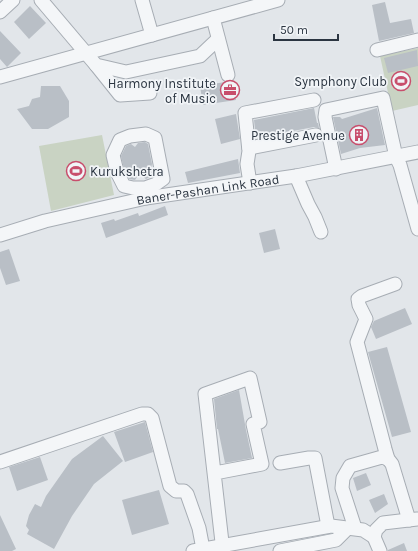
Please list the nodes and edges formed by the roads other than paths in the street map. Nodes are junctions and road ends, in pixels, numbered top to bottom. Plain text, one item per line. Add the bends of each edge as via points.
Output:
1 (13, 0) edge
2 (42, 0) edge
3 (142, 0) edge
4 (278, 0) edge
5 (0, 12) edge
6 (213, 18) junction
7 (152, 35) junction
8 (218, 39) junction
9 (418, 40) edge
10 (377, 50) dead end
11 (87, 53) junction
12 (96, 64) junction
13 (228, 75) dead end
14 (0, 77) edge
15 (150, 93) dead end
16 (314, 100) dead end
17 (316, 135) dead end
18 (249, 148) junction
19 (418, 152) edge
20 (396, 157) junction
21 (336, 169) junction
22 (296, 176) junction
23 (250, 183) junction
24 (146, 193) junction
25 (418, 229) edge
26 (321, 232) dead end
27 (0, 235) edge
28 (395, 284) dead end
29 (261, 428) dead end
30 (388, 459) junction
31 (261, 460) junction
32 (0, 462) edge
33 (280, 464) dead end
34 (214, 473) junction
35 (414, 519) edge
36 (328, 526) junction
37 (351, 529) junction
38 (374, 536) junction
39 (223, 548) edge
40 (198, 550) edge
41 (280, 551) edge
42 (380, 551) edge

1 - 5 street
2 - 11 street
3 - 7 street
4 - 6 street
6 - 7 street
6 - 8 street
7 - 11 street
8 - 12 street via 200,56 126,72
8 - 13 street
9 - 10 street
11 - 12 street
11 - 14 street
12 - 15 street via 120,95
16 - 18 street via 245,113
17 - 18 street
18 - 23 street via 247,164
19 - 20 street, Baner-Pashan Link Road
20 - 21 street, Baner-Pashan Link Road
20 - 21 street via 383,98 326,110 325,117
20 - 25 street
21 - 22 street, Baner-Pashan Link Road
22 - 23 street, Baner-Pashan Link Road
22 - 26 street
23 - 24 street, Baner-Pashan Link Road
24 - 24 street via 124,186 113,155 120,140 130,136 146,134 155,138 163,179
24 - 27 street, Baner-Pashan Link Road
28 - 30 street via 358,299 366,319 357,342
29 - 31 street via 269,458
30 - 35 street
30 - 37 street via 382,457 350,466 343,478 342,488
31 - 34 street via 262,464
31 - 34 street via 253,424 260,422 250,378 206,394
32 - 40 street via 148,414 152,418 170,486 176,491 188,494 199,528
33 - 36 street via 315,458
34 - 39 street
35 - 38 street via 383,524
36 - 37 street
36 - 39 street
37 - 38 street via 363,530
37 - 41 street via 336,540
38 - 42 street
39 - 40 street

